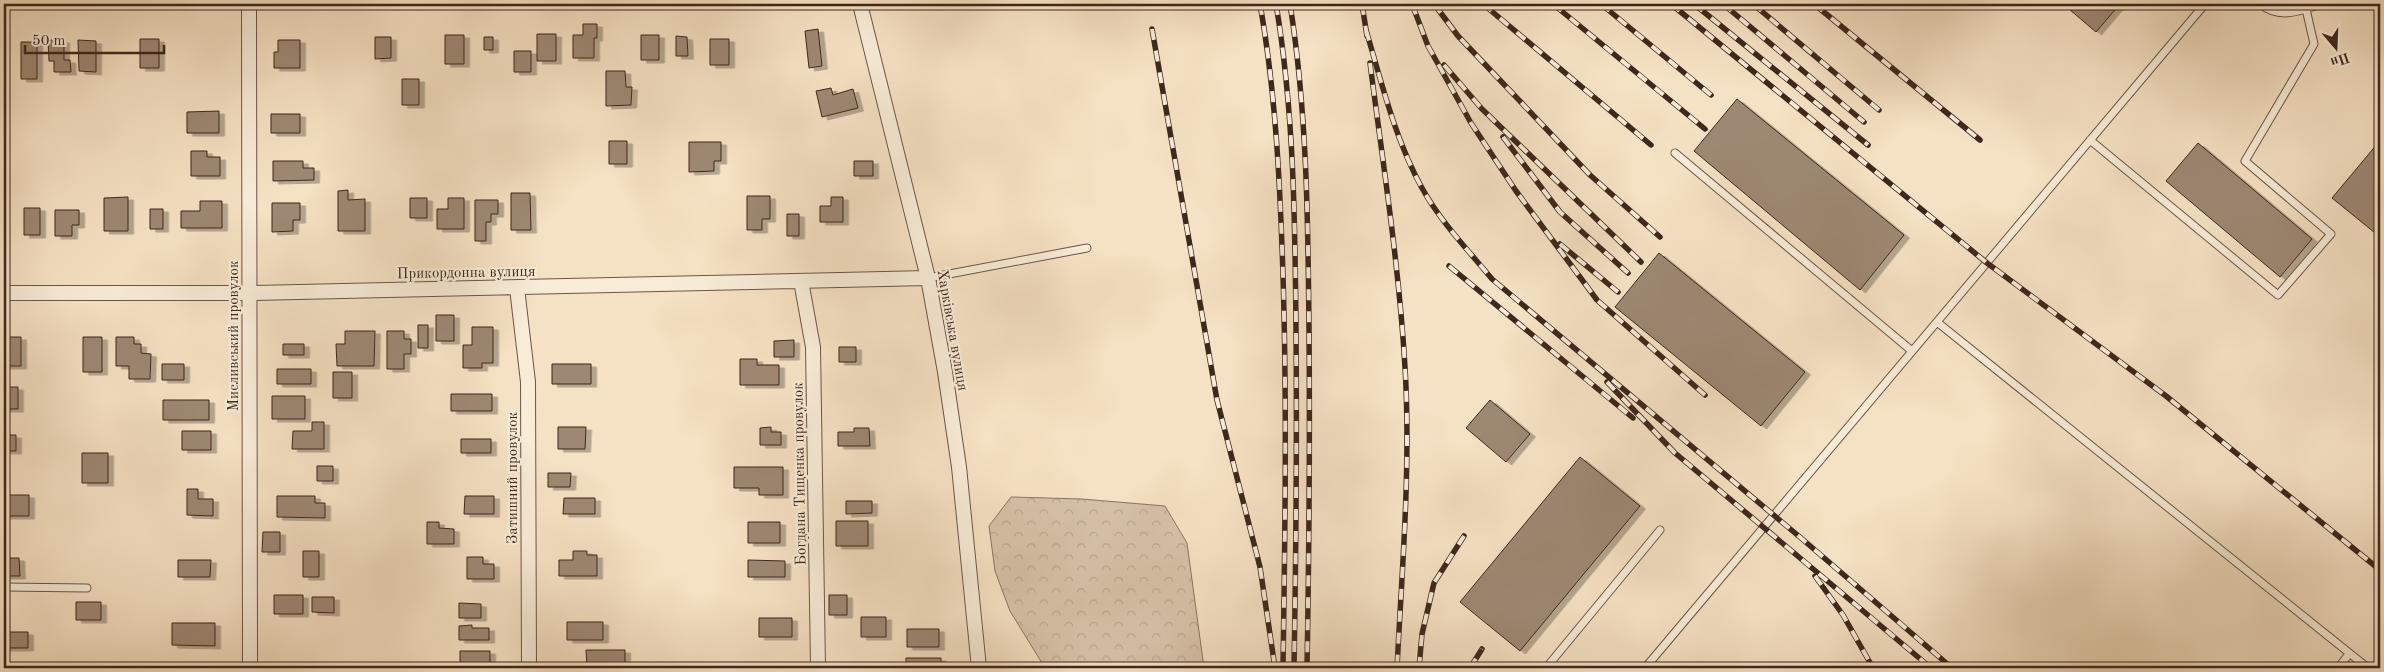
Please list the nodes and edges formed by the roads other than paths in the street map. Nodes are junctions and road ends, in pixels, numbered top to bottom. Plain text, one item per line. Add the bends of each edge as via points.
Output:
1 (249, 4) edge
2 (860, 4) edge
3 (2205, 4) edge
4 (2260, 4) edge
5 (2321, 4) edge
6 (2306, 9) junction
7 (2090, 140) junction
8 (1675, 153) dead end
9 (1087, 248) dead end
10 (928, 278) junction
11 (801, 281) junction
12 (517, 288) junction
13 (4, 293) edge
14 (250, 293) junction
15 (1937, 322) junction
16 (1912, 351) junction
17 (1660, 530) dead end
18 (4, 587) edge
19 (87, 588) dead end
20 (2349, 654) junction
21 (250, 668) edge
22 (529, 668) edge
23 (818, 668) edge
24 (979, 668) edge
25 (1546, 668) edge
26 (1645, 668) edge
27 (2338, 668) edge
28 (2368, 668) edge

1 - 14 street, Мисливський провулок
2 - 10 street, Харківська вулиця
3 - 7 lane
4 - 6 lane via 2264,8 2292,14
5 - 6 lane
6 - 7 lane via 2314,44 2245,160 2331,234 2278,295
7 - 15 lane
8 - 16 lane
9 - 10 lane
10 - 11 street, Прикордонна вулиця
10 - 24 street, Харківська вулиця via 959,467
11 - 12 street, Прикордонна вулиця
11 - 23 street, Богдана Тищенка провулок via 813,347
12 - 14 street, Прикордонна вулиця
12 - 22 street, Затишний провулок via 528,382
13 - 14 street, Прикордонна вулиця
14 - 21 street, Мисливський провулок
15 - 16 lane
15 - 20 lane
16 - 26 lane
17 - 25 lane
18 - 19 lane
20 - 27 lane
20 - 28 lane

